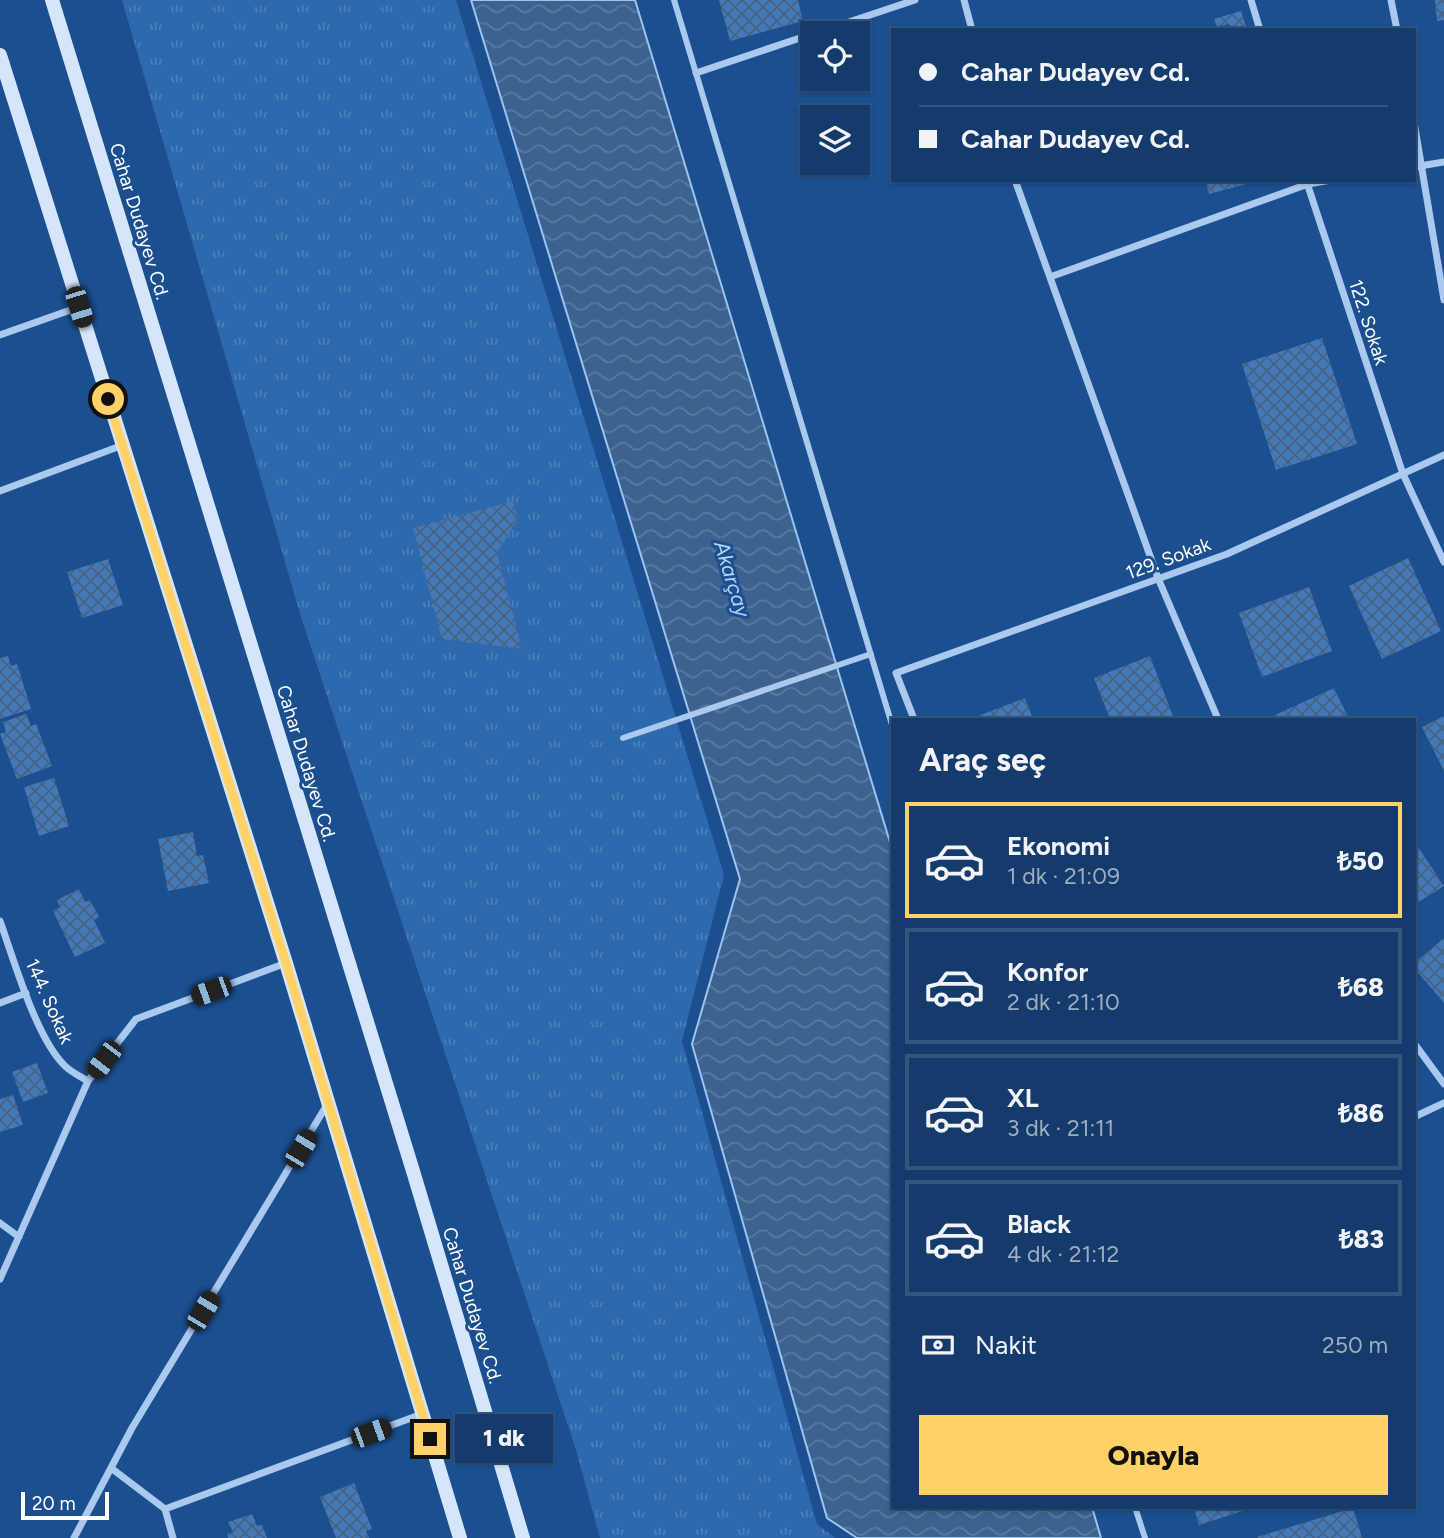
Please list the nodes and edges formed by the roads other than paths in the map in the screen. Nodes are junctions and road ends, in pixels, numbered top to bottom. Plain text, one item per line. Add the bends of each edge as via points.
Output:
1 (52, 0) edge
2 (674, 0) edge
3 (915, 0) edge
4 (964, 0) edge
5 (1251, 0) edge
6 (1391, 0) edge
7 (853, 21) edge
8 (971, 28) edge
9 (1259, 28) edge
10 (1397, 28) edge
11 (800, 39) edge
12 (0, 55) edge
13 (696, 73) junction
14 (1416, 144) edge
15 (1444, 162) edge
16 (1418, 166) edge
17 (1016, 182) edge
18 (1307, 182) edge
19 (1049, 277) junction
20 (1444, 300) edge
21 (79, 307) junction
22 (0, 335) edge
23 (123, 445) junction
24 (1444, 455) edge
25 (1403, 474) junction
26 (0, 491) edge
27 (1444, 562) edge
28 (1158, 578) junction
29 (871, 654) junction
30 (914, 718) edge
31 (1218, 718) edge
32 (891, 722) edge
33 (623, 738) dead end
34 (0, 921) edge
35 (286, 963) junction
36 (26, 993) junction
37 (0, 1003) edge
38 (1416, 1046) edge
39 (88, 1081) junction
40 (1444, 1084) edge
41 (329, 1103) junction
42 (1444, 1103) edge
43 (1416, 1116) edge
44 (0, 1223) edge
45 (19, 1237) junction
46 (1, 1273) edge
47 (422, 1415) junction
48 (111, 1468) junction
49 (165, 1509) junction
50 (1136, 1509) edge
51 (74, 1538) edge
52 (173, 1538) edge
53 (460, 1538) edge
54 (523, 1538) edge
55 (1145, 1538) edge

1 - 54 main road, Cahar Dudayev Cd.
2 - 13 street
3 - 7 street
4 - 8 street
5 - 9 street
6 - 10 street
11 - 13 street
12 - 21 main road
13 - 29 street
14 - 16 street
15 - 16 street
16 - 20 street
17 - 19 street
18 - 19 street
18 - 25 street, 122. Sokak
19 - 28 street
21 - 22 street
21 - 23 main road
23 - 26 street
23 - 35 main road
24 - 25 street, 129. Sokak
25 - 27 street, 122. Sokak
25 - 28 street, 129. Sokak via 1227,554
28 - 30 street, 129. Sokak via 896,673
28 - 31 street
29 - 32 street
29 - 33 street
34 - 36 street, 144. Sokak
35 - 39 street via 136,1018
35 - 41 main road
36 - 37 street
36 - 39 street, 144. Sokak via 48,1043 65,1066
38 - 40 street
39 - 45 street
41 - 47 main road
41 - 48 street
42 - 43 street
44 - 45 street
45 - 46 street
47 - 49 street
47 - 53 main road
48 - 49 street
48 - 51 street
49 - 52 street
50 - 55 street

